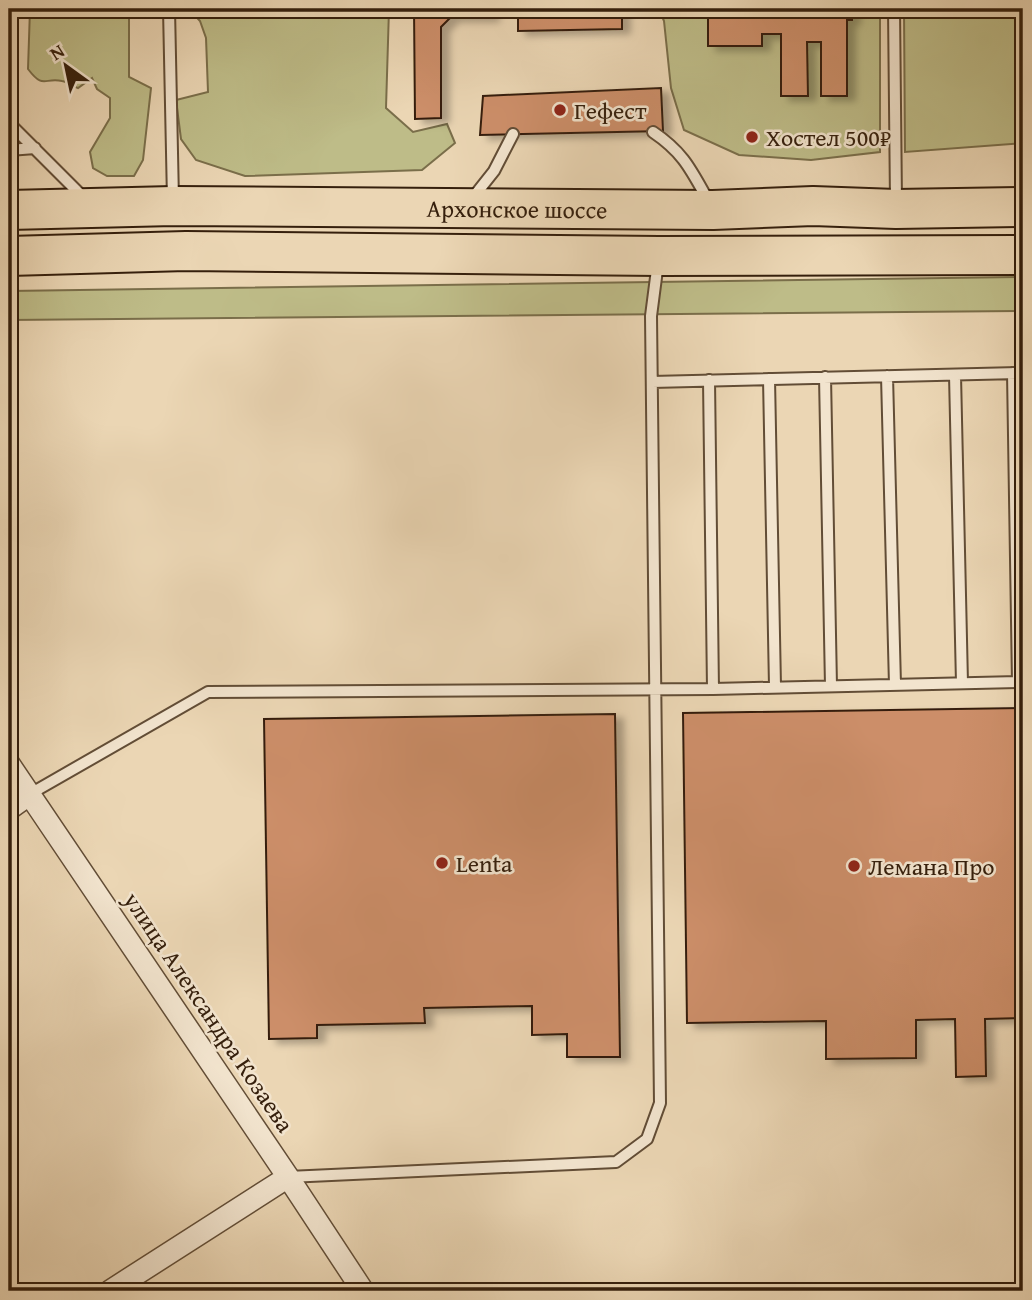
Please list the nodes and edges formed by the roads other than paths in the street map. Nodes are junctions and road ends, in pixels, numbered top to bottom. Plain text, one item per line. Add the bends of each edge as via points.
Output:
1 (169, 9) edge
2 (894, 9) edge
3 (9, 123) edge
4 (653, 132) dead end
5 (513, 134) dead end
6 (35, 148) junction
7 (9, 149) edge
8 (173, 206) junction
9 (1023, 207) edge
10 (94, 208) junction
11 (465, 208) junction
12 (896, 209) junction
13 (9, 210) edge
14 (713, 210) junction
15 (1023, 255) edge
16 (9, 256) edge
17 (659, 256) junction
18 (1018, 373) edge
19 (955, 375) junction
20 (887, 376) junction
21 (824, 377) junction
22 (769, 379) junction
23 (709, 380) junction
24 (652, 382) junction
25 (1021, 682) edge
26 (962, 683) junction
27 (895, 685) junction
28 (775, 686) junction
29 (831, 686) junction
30 (656, 689) junction
31 (713, 689) junction
32 (9, 764) edge
33 (30, 794) junction
34 (9, 809) edge
35 (288, 1177) junction
36 (141, 1283) edge
37 (110, 1291) edge
38 (363, 1291) edge

1 - 8 lane
2 - 12 lane
3 - 6 lane
4 - 14 lane via 685,159
5 - 11 lane via 494,171
6 - 7 lane
6 - 10 lane
8 - 10 highway, Архонское шоссе
8 - 11 highway, Архонское шоссе
9 - 12 highway, Архонское шоссе
10 - 13 highway, Архонское шоссе
11 - 14 highway, Архонское шоссе
12 - 14 highway, Архонское шоссе
15 - 17 highway, Архонское шоссе
16 - 17 highway, Архонское шоссе via 186,251
17 - 24 lane via 651,316
18 - 19 lane
18 - 25 lane
19 - 20 lane
19 - 26 lane
20 - 21 lane
20 - 27 lane
21 - 22 lane
21 - 29 lane
22 - 23 lane
22 - 28 lane
23 - 24 lane
23 - 31 lane
24 - 30 lane
25 - 26 lane
26 - 27 lane
27 - 29 lane
28 - 29 lane
28 - 31 lane
30 - 31 lane
30 - 33 lane via 208,691
30 - 35 lane via 660,1103 647,1139 616,1162
32 - 33 street, улица Александра Козаева
33 - 34 street
33 - 35 street, улица Александра Козаева
35 - 36 street
35 - 38 street, улица Александра Козаева
36 - 37 street

